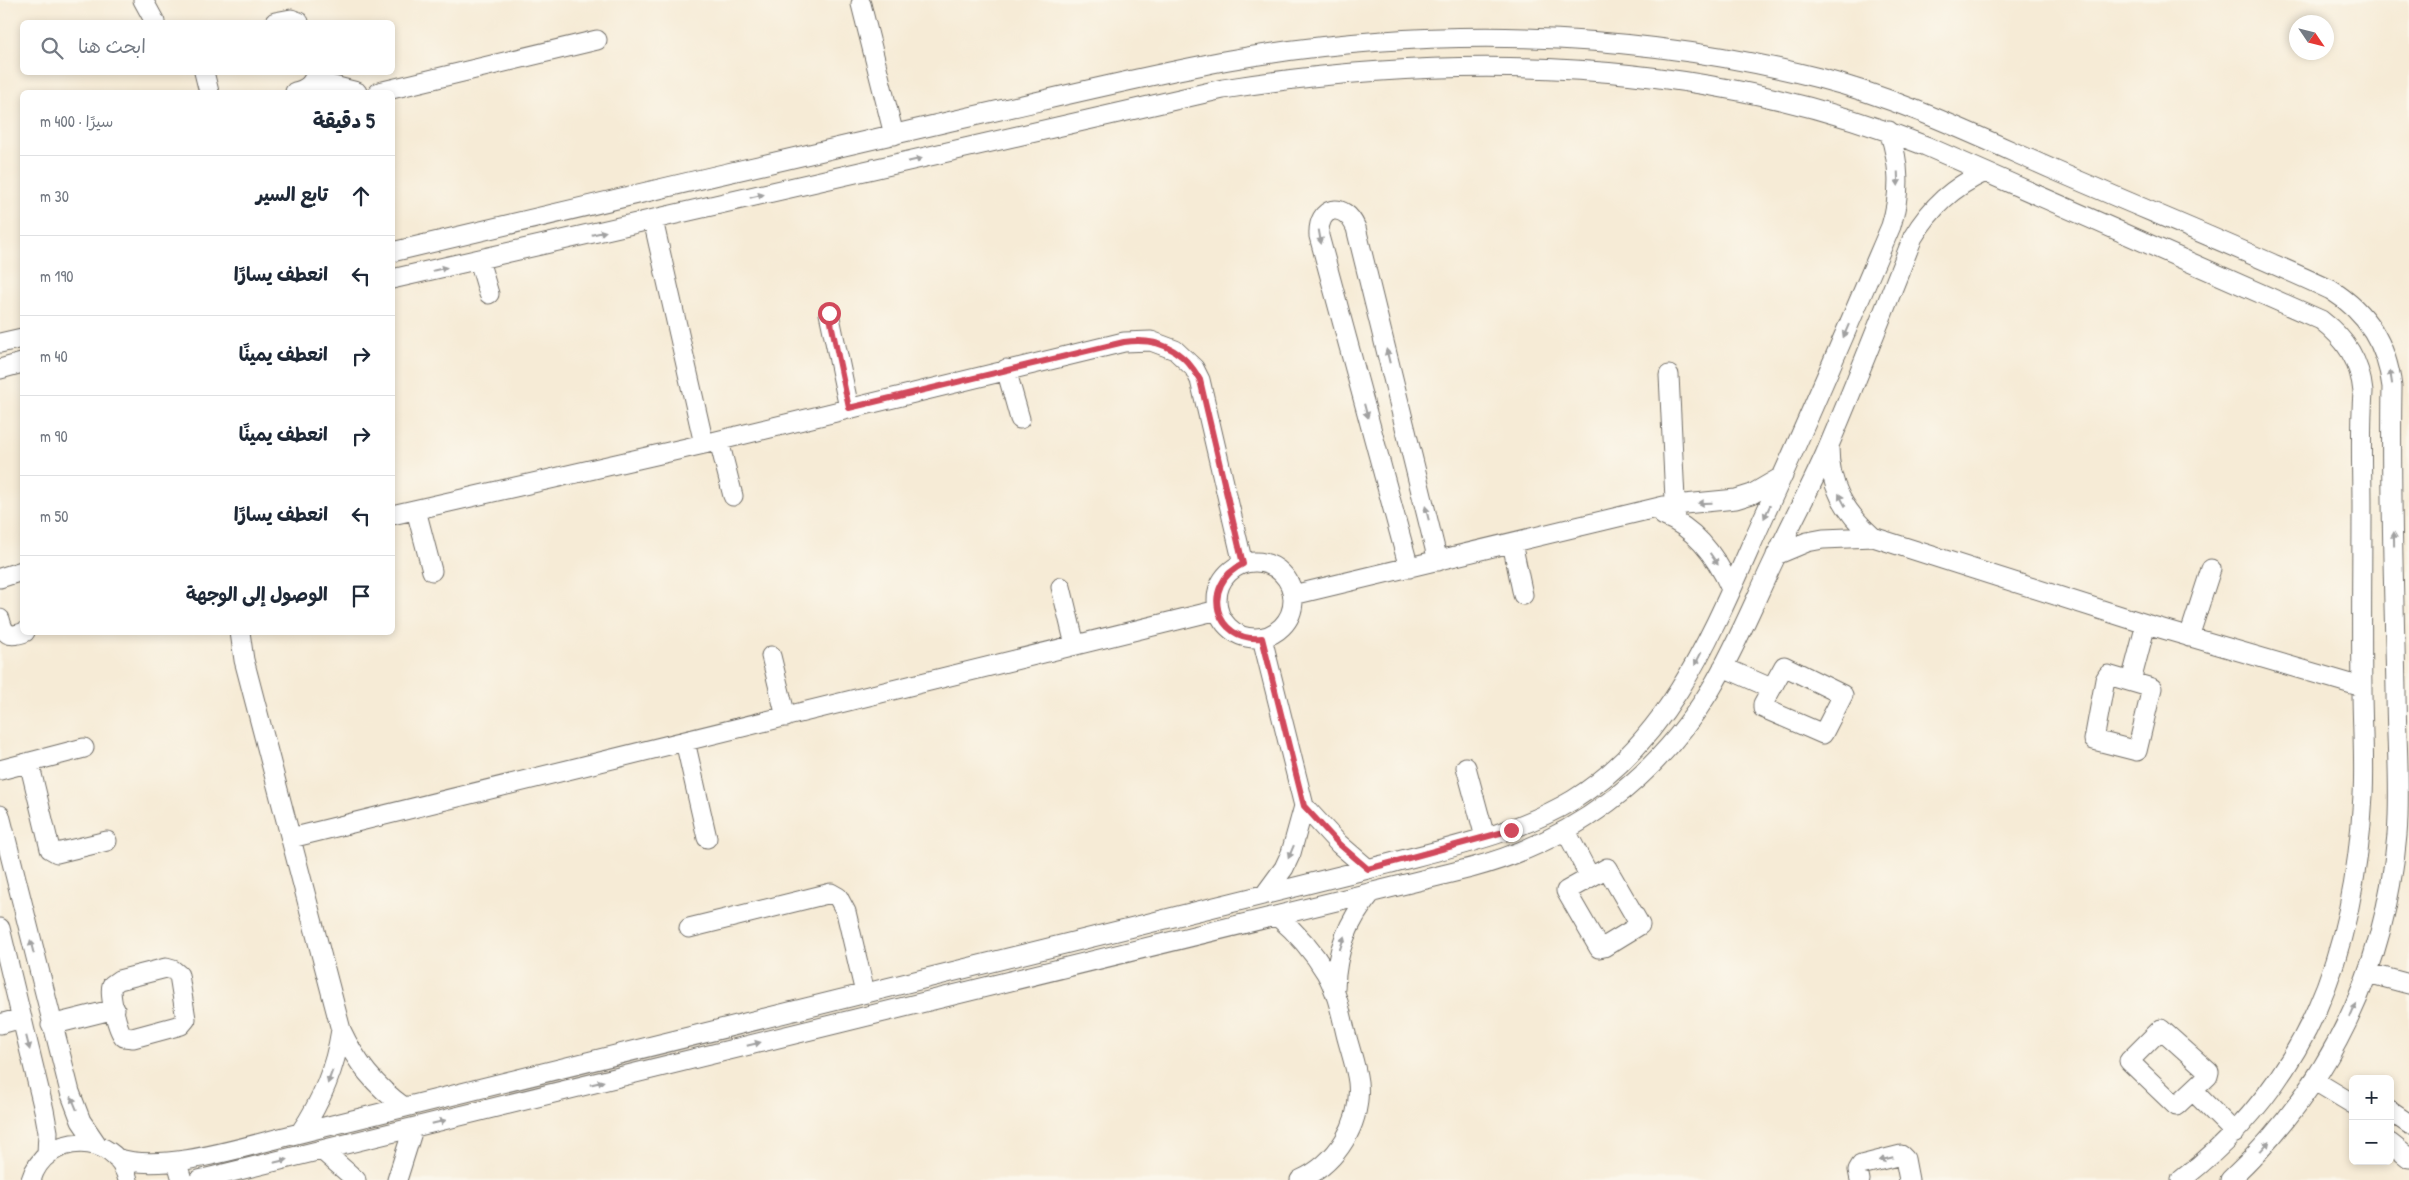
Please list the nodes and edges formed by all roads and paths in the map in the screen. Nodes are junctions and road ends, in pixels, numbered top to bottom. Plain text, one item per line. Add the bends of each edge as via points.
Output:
1 (143, 0) edge
2 (861, 4) dead end
3 (154, 20) edge
4 (597, 40) dead end
5 (205, 75) edge
6 (315, 77) edge
7 (209, 90) edge
8 (301, 90) edge
9 (351, 90) edge
10 (387, 90) edge
11 (954, 121) junction
12 (1888, 131) junction
13 (894, 135) junction
14 (960, 149) junction
15 (1985, 172) junction
16 (653, 220) junction
17 (1891, 226) junction
18 (1913, 237) junction
19 (395, 251) edge
20 (479, 260) junction
21 (395, 279) edge
22 (488, 294) dead end
23 (829, 313) dead end
24 (20, 338) edge
25 (0, 343) edge
26 (20, 364) edge
27 (0, 369) edge
28 (1006, 369) junction
29 (1669, 375) dead end
30 (849, 408) junction
31 (1020, 419) dead end
32 (711, 442) junction
33 (1829, 445) junction
34 (1783, 476) junction
35 (2401, 478) edge
36 (733, 496) dead end
37 (416, 510) junction
38 (1675, 512) junction
39 (395, 514) edge
40 (1873, 536) junction
41 (1512, 543) junction
42 (1776, 555) junction
43 (1438, 561) junction
44 (1243, 564) junction
45 (1409, 568) junction
46 (2211, 568) dead end
47 (432, 571) dead end
48 (20, 572) edge
49 (0, 578) edge
50 (1061, 587) dead end
51 (1731, 589) junction
52 (1293, 595) junction
53 (1523, 595) dead end
54 (1218, 610) junction
55 (0, 619) edge
56 (2146, 624) junction
57 (20, 634) edge
58 (240, 635) edge
59 (2189, 636) junction
60 (1262, 638) junction
61 (1075, 645) junction
62 (771, 656) dead end
63 (1723, 667) junction
64 (2131, 681) dead end
65 (2362, 687) junction
66 (1772, 688) dead end
67 (786, 716) junction
68 (2403, 734) edge
69 (685, 741) junction
70 (84, 748) dead end
71 (29, 762) junction
72 (1466, 767) dead end
73 (0, 770) edge
74 (1304, 806) junction
75 (0, 815) edge
76 (1566, 831) junction
77 (1484, 837) junction
78 (291, 838) junction
79 (707, 838) dead end
80 (107, 841) dead end
81 (1368, 869) junction
82 (1590, 876) dead end
83 (1372, 892) junction
84 (1265, 894) junction
85 (1196, 910) junction
86 (1277, 916) junction
87 (0, 928) edge
88 (689, 928) dead end
89 (1202, 934) junction
90 (2368, 973) junction
91 (2409, 984) edge
92 (1335, 991) junction
93 (865, 993) junction
94 (115, 1009) junction
95 (22, 1018) junction
96 (0, 1024) edge
97 (51, 1025) junction
98 (342, 1030) junction
99 (2300, 1045) junction
100 (2328, 1060) junction
101 (2315, 1081) junction
102 (2193, 1091) dead end
103 (2349, 1102) edge
104 (404, 1108) junction
105 (2394, 1114) edge
106 (2409, 1124) edge
107 (414, 1129) junction
108 (2236, 1132) junction
109 (300, 1133) junction
110 (98, 1146) junction
111 (2394, 1146) edge
112 (323, 1151) junction
113 (47, 1154) junction
114 (116, 1158) junction
115 (2409, 1158) edge
116 (184, 1160) junction
117 (2239, 1177) edge
118 (29, 1178) edge
119 (128, 1180) edge
120 (182, 1180) edge
121 (198, 1180) edge
122 (356, 1180) edge
123 (397, 1180) edge
124 (1300, 1180) edge
125 (1860, 1180) edge
126 (1909, 1180) edge
127 (2181, 1180) edge

1 - 3 street
2 - 13 street
4 - 10 street
5 - 7 street
6 - 8 street via 307,88
6 - 9 street
11 - 13 street
11 - 14 street
35 -> 11 street via 2392,387 2385,354 2369,323 2342,297 1932,117 1823,79 1724,58 1597,41 1427,38 1231,60
12 - 14 street via 1811,106 1710,85 1542,69 1414,68 1223,88
12 - 15 street
12 -> 17 street via 1899,178
13 - 19 street
16 -> 14 street
15 - 18 street via 1943,198
15 - 65 street via 2307,313 2328,325 2345,341 2358,367 2362,392
20 -> 16 street
16 - 32 street
17 - 18 street
17 -> 34 street
18 - 33 street
21 -> 20 street
20 - 22 street
23 - 30 street
24 - 25 street
26 - 27 street
28 - 30 street
28 - 31 street
28 - 44 street via 1137,340 1163,344 1186,358 1200,380
29 - 38 street
30 - 32 street
32 - 36 street
32 - 37 street
40 -> 33 street via 1848,512 1839,496 1829,463
33 - 42 street
34 -> 38 street via 1736,500
34 -> 51 street
68 -> 35 street
37 - 39 street
37 - 47 street
38 - 41 street via 1649,511
38 -> 51 street via 1701,540 1724,572
40 - 42 street via 1807,542
40 - 56 street
41 - 43 street
41 - 53 street
42 - 63 street
43 - 45 street
43 -> 45 street via 1356,228 1351,216 1344,211 1333,210 1324,215 1318,225 1319,236
44 - 52 street via 1262,562 1272,565 1286,577
44 - 54 street via 1227,574 1222,582
45 - 52 street
46 - 59 street
48 - 49 street
50 - 61 street
51 -> 77 street via 1686,681 1661,719 1637,746 1599,781 1573,799 1536,819
52 - 60 street via 1287,623 1272,635
54 - 60 street via 1227,627 1235,633 1253,639
54 - 61 street
55 - 57 street via 7,635
56 - 59 street
56 - 64 street
58 - 78 street via 244,660
59 - 65 street
60 - 74 street
61 - 67 street
62 - 67 street
63 - 66 street
63 - 76 street via 1696,713 1658,760 1613,800
65 - 99 street via 2363,794 2353,882 2331,976
67 - 69 street
68 - 90 street via 2393,871
69 - 78 street
69 - 79 street
70 - 71 street
71 - 73 street
71 - 80 street via 50,849 61,852
72 - 77 street
74 - 81 street via 1332,838
74 -> 84 street via 1291,853
97 -> 75 street
76 - 82 street
76 - 83 street via 1494,862
77 - 81 street
78 - 98 street
81 - 84 street
83 - 86 street
92 -> 83 street via 1344,937 1351,921
84 - 85 street
85 - 89 street
85 - 93 street
86 - 89 street
86 - 92 street via 1292,928 1316,957
87 - 95 street
88 - 93 street via 831,893 838,896 846,912
107 -> 89 street
90 - 91 street
100 -> 90 street
92 - 124 street via 1358,1082 1356,1110 1339,1149 1319,1169
93 - 104 street
94 - 94 street via 121,1034 128,1039 181,1025 187,1016 179,976 170,968 115,982 111,989
94 - 97 street
95 - 96 street
95 -> 113 street via 46,1121
110 -> 97 street via 75,1107
98 - 104 street via 366,1073
98 -> 109 street via 324,1095
99 - 100 street
99 - 108 street via 2271,1092
100 - 101 street
101 - 103 street
117 -> 101 street via 2278,1132
102 - 108 street
104 - 109 street
105 - 106 street
107 - 112 street
107 - 123 street
108 - 127 street
109 - 116 street
110 - 113 street via 77,1142
110 - 114 street
111 - 115 street
121 -> 112 street
112 - 122 street
113 - 118 street
114 - 116 street via 146,1164
114 - 119 street
116 - 120 street
116 - 121 street
126 -> 125 street via 1905,1159 1901,1156 1861,1165 1858,1170

